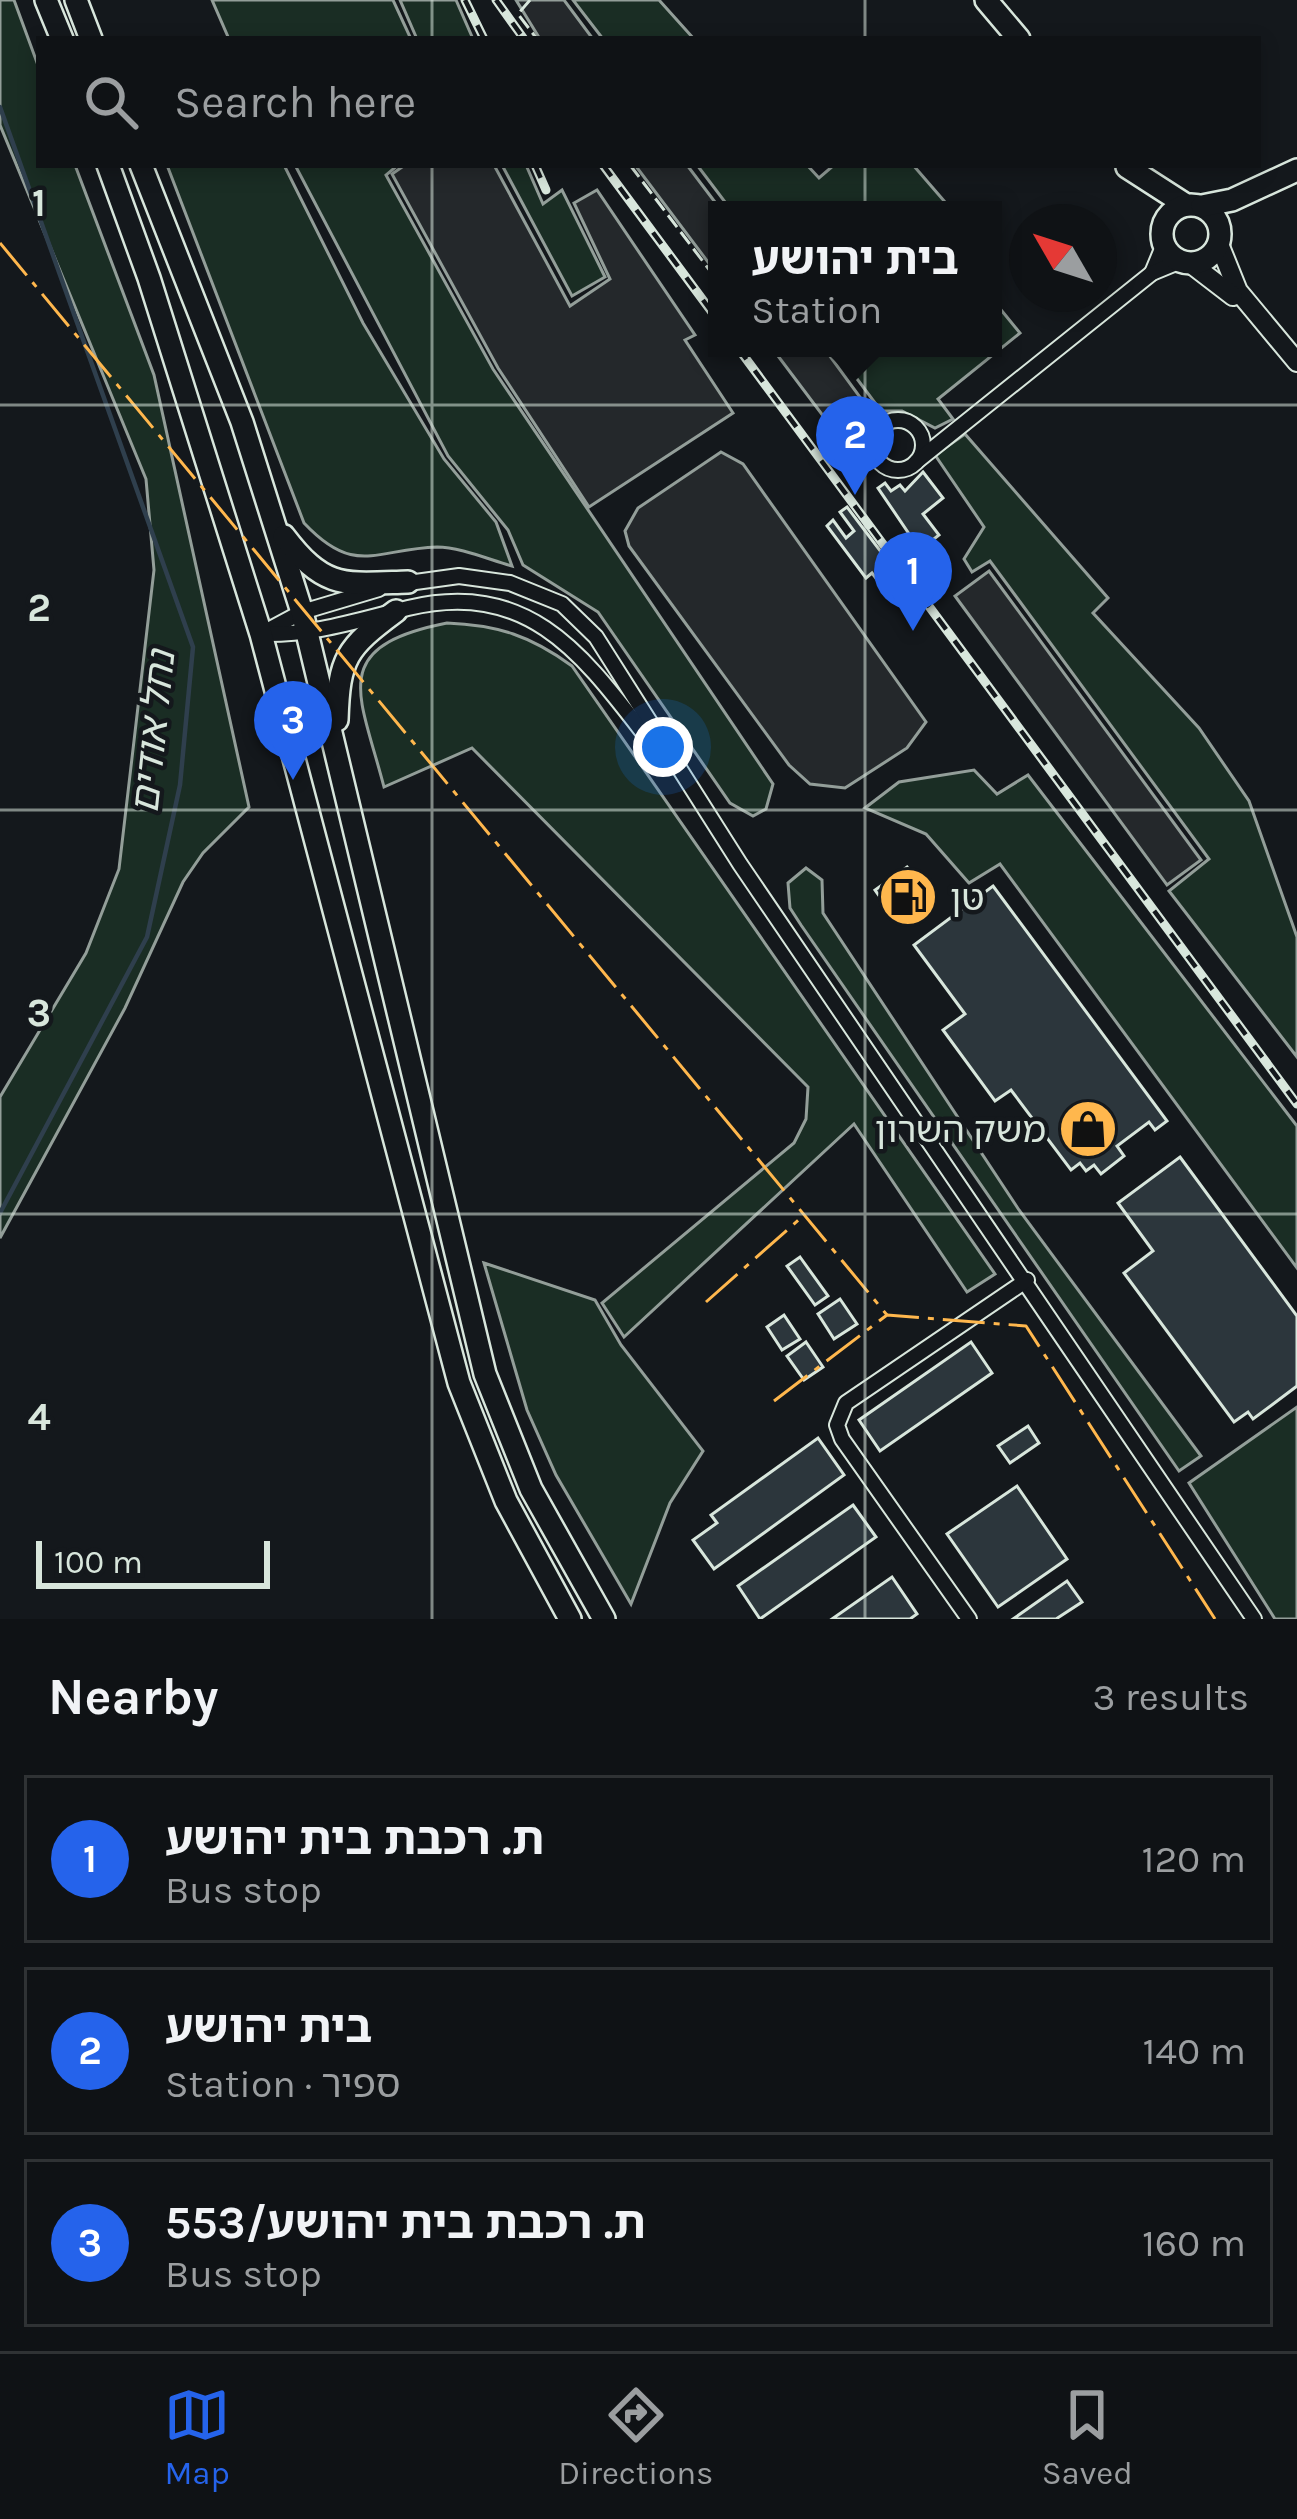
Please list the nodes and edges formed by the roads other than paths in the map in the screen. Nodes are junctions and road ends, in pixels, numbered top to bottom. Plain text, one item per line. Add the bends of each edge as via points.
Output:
1 (46, 0) edge
2 (76, 0) edge
3 (986, 0) edge
4 (61, 36) edge
5 (90, 36) edge
6 (1016, 36) edge
7 (109, 168) edge
8 (142, 168) edge
9 (1127, 168) edge
10 (1129, 168) edge
11 (1297, 170) edge
12 (1262, 189) junction
13 (1194, 206) junction
14 (1164, 234) junction
15 (1220, 239) junction
16 (1186, 262) junction
17 (1152, 273) junction
18 (1259, 319) junction
19 (1297, 362) edge
20 (958, 428) junction
21 (920, 433) junction
22 (916, 462) junction
23 (276, 526) junction
24 (408, 582) junction
25 (396, 611) junction
26 (302, 612) junction
27 (261, 634) junction
28 (308, 635) junction
29 (336, 751) junction
30 (693, 795) junction
31 (1027, 1280) junction
32 (570, 1619) edge
33 (604, 1619) edge
34 (969, 1619) edge
35 (1254, 1619) edge

1 - 4 main road
2 - 5 main road
3 - 6 main road
7 - 27 main road
8 - 23 main road
9 - 14 main road
10 - 13 main road
11 - 12 main road
12 - 13 main road
12 - 15 main road
13 - 14 main road
13 - 15 main road via 1217,219
14 - 16 main road
14 - 17 street
15 - 16 main road via 1209,257
15 - 18 street via 1227,274
16 - 17 street
16 - 18 street
17 - 20 street
18 - 19 street
20 - 21 street
20 - 22 street
21 - 22 street
21 - 22 street via 892,422 874,445 888,468
23 - 24 main road via 307,566 332,582
23 - 26 main road
24 - 26 street
24 - 30 street via 483,578 562,604 622,673
25 - 28 street
25 - 29 main road via 342,662
25 - 30 street via 480,603 548,626
26 - 27 street
26 - 28 main road
27 - 28 street
27 - 32 main road via 454,1366 506,1501
28 - 29 main road
29 - 33 main road via 481,1358 531,1489
30 - 31 street
31 - 34 street via 846,1403 838,1418 842,1439
31 - 35 street

